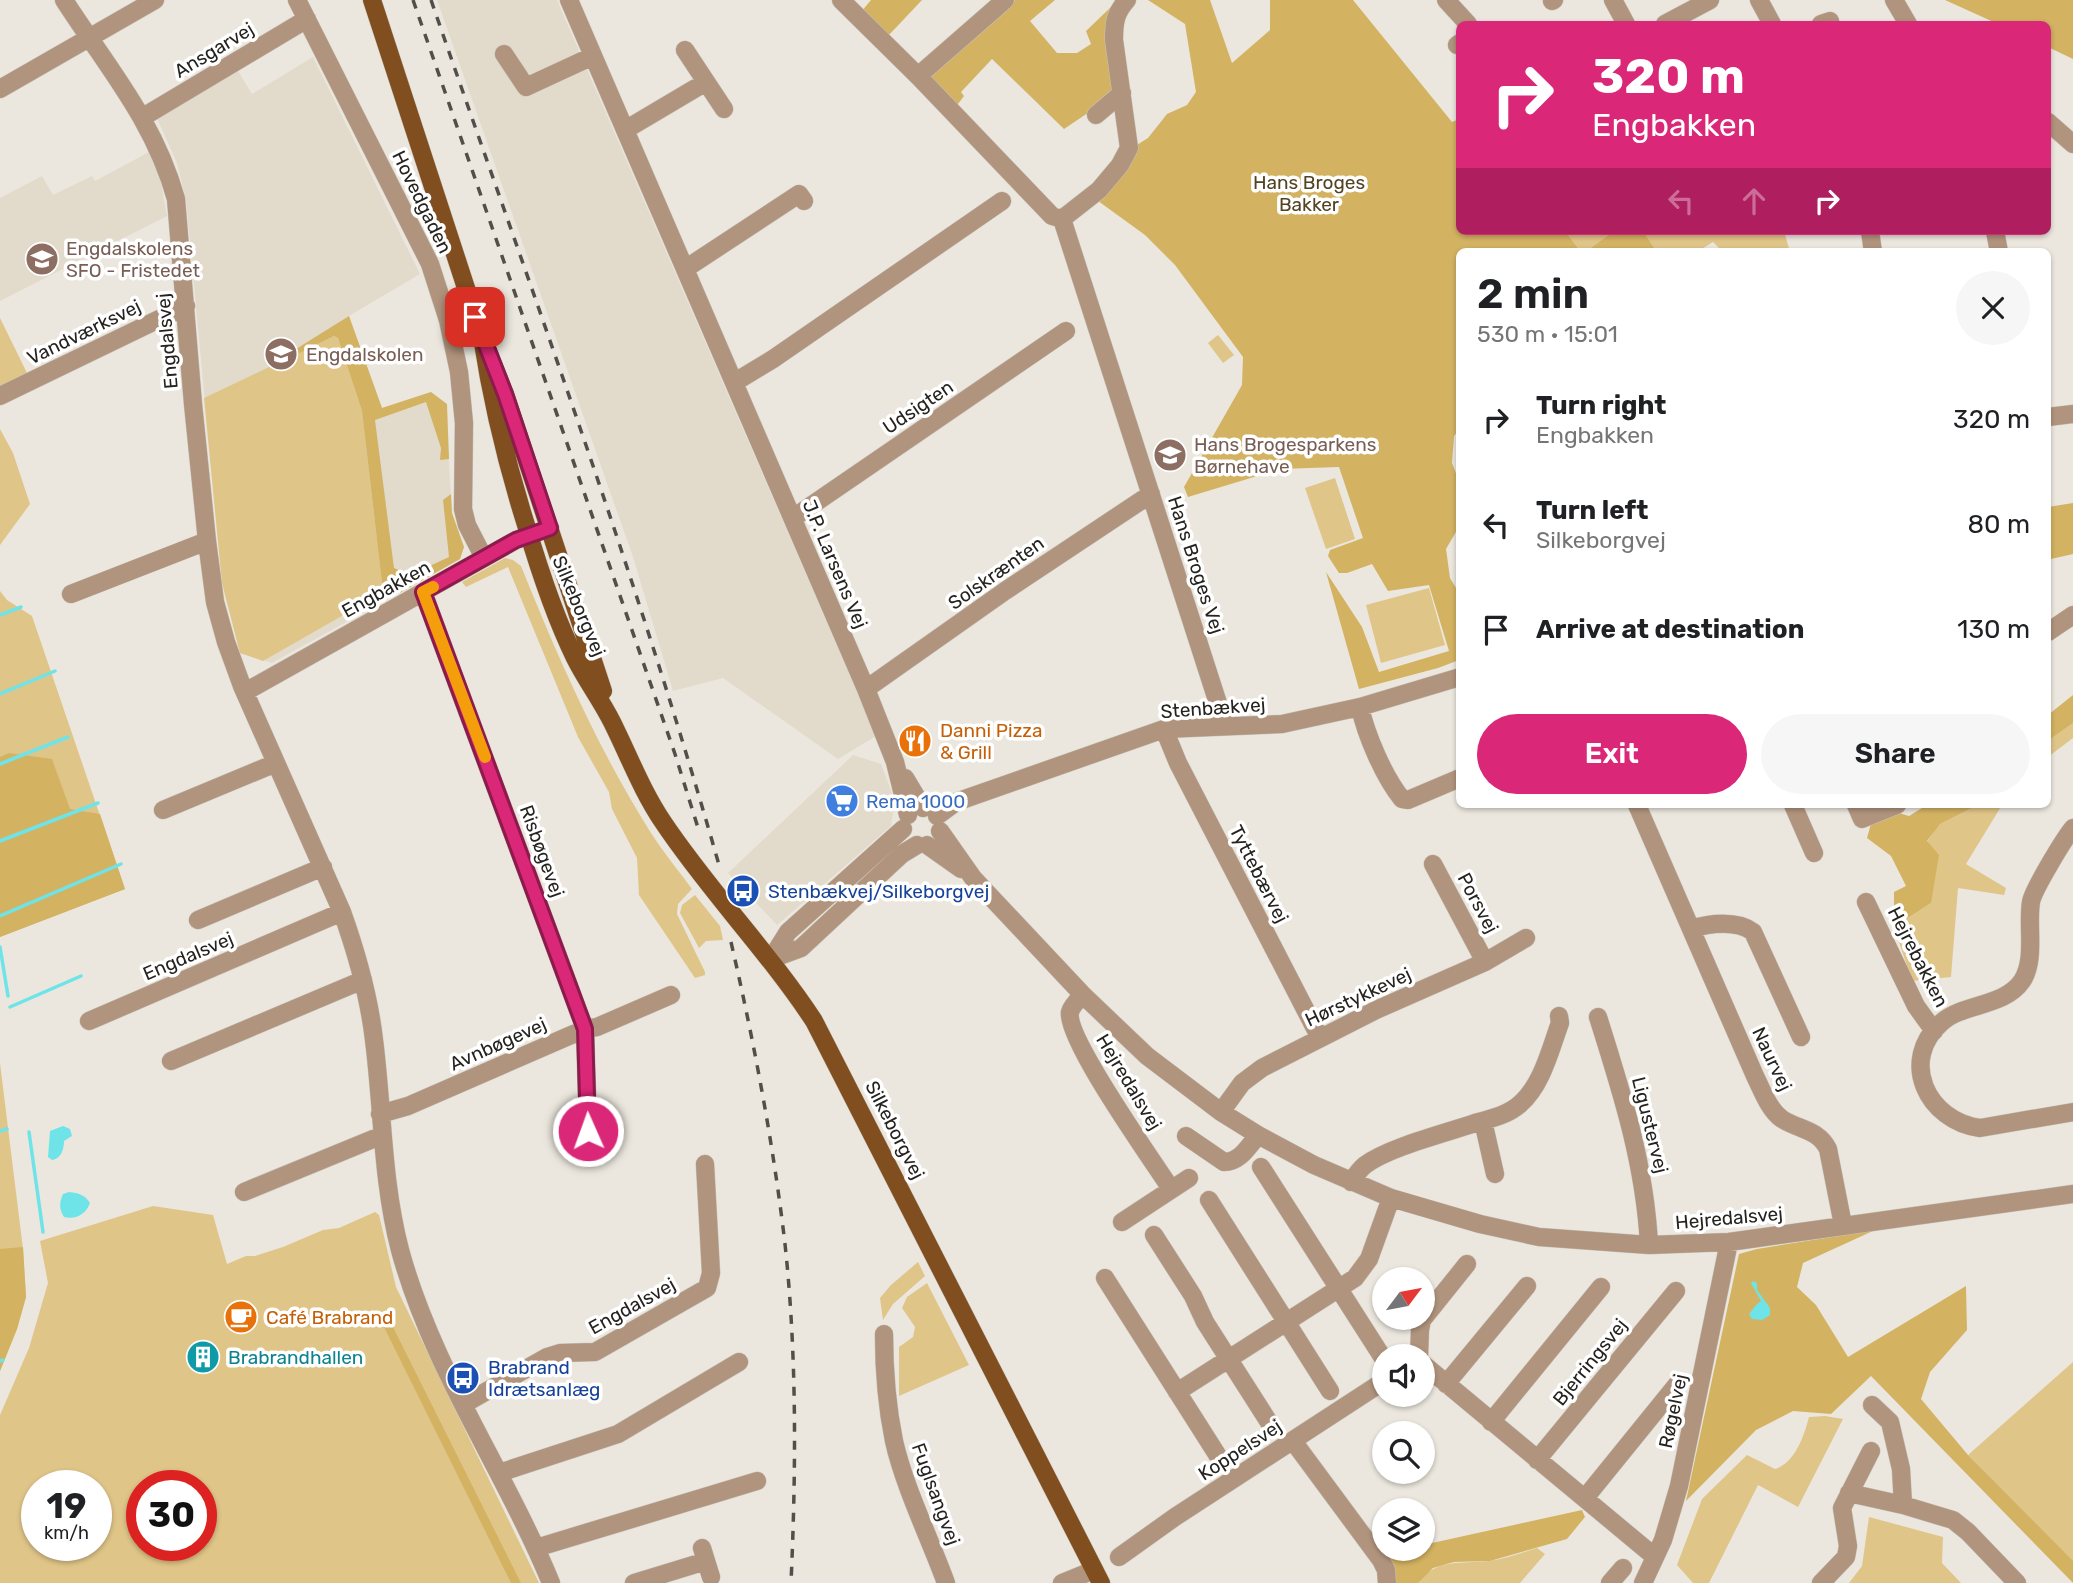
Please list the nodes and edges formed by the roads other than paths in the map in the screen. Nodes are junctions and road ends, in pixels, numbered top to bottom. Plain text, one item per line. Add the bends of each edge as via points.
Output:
1 (64, 0) edge
2 (155, 0) edge
3 (297, 0) edge
4 (372, 0) edge
5 (569, 0) edge
6 (841, 0) edge
7 (1005, 0) edge
8 (1127, 0) edge
9 (1446, 0) edge
10 (1613, 0) edge
11 (1710, 0) edge
12 (1759, 0) edge
13 (1894, 0) edge
14 (307, 19) junction
15 (1465, 21) edge
16 (1624, 21) edge
17 (1671, 21) edge
18 (1770, 21) edge
19 (1906, 21) edge
20 (89, 37) junction
21 (685, 50) dead end
22 (504, 54) dead end
23 (593, 56) junction
24 (918, 76) junction
25 (706, 82) junction
26 (0, 89) edge
27 (1122, 93) junction
28 (724, 109) dead end
29 (1096, 115) dead end
30 (142, 117) junction
31 (2051, 125) edge
32 (625, 130) junction
33 (2073, 144) edge
34 (804, 201) dead end
35 (1002, 201) dead end
36 (1062, 219) junction
37 (685, 269) junction
38 (186, 306) junction
39 (1066, 331) dead end
40 (482, 337) junction
41 (735, 382) junction
42 (0, 396) edge
43 (2073, 414) edge
44 (2051, 417) edge
45 (1151, 495) junction
46 (793, 518) junction
47 (550, 528) junction
48 (529, 536) junction
49 (207, 541) junction
50 (484, 558) junction
51 (423, 592) junction
52 (71, 594) dead end
53 (2073, 615) edge
54 (2051, 630) edge
55 (1456, 678) edge
56 (866, 689) junction
57 (245, 692) junction
58 (1360, 707) junction
59 (612, 721) junction
60 (1225, 725) junction
61 (1164, 729) junction
62 (276, 763) junction
63 (1456, 780) edge
64 (1638, 808) edge
65 (1794, 808) edge
66 (1857, 808) edge
67 (1890, 808) edge
68 (163, 810) dead end
69 (922, 820) junction
70 (2073, 828) edge
71 (922, 845) junction
72 (1814, 853) dead end
73 (1433, 864) dead end
74 (323, 867) junction
75 (973, 878) junction
76 (1866, 902) dead end
77 (342, 912) junction
78 (198, 920) dead end
79 (1691, 929) junction
80 (1526, 938) dead end
81 (771, 959) junction
82 (1485, 962) junction
83 (363, 980) junction
84 (671, 995) dead end
85 (1083, 995) junction
86 (1559, 1016) dead end
87 (1598, 1017) dead end
88 (89, 1021) dead end
89 (585, 1029) junction
90 (1934, 1031) junction
91 (1801, 1037) dead end
92 (1320, 1038) junction
93 (172, 1061) dead end
94 (1221, 1112) junction
95 (2073, 1112) edge
96 (380, 1114) junction
97 (1483, 1121) junction
98 (588, 1131) dead end
99 (1258, 1135) junction
100 (1186, 1136) dead end
101 (382, 1138) junction
102 (705, 1164) dead end
103 (1261, 1167) dead end
104 (1495, 1174) dead end
105 (1189, 1178) dead end
106 (1351, 1182) junction
107 (1171, 1189) junction
108 (244, 1192) dead end
109 (2073, 1194) edge
110 (1391, 1198) junction
111 (1209, 1200) dead end
112 (1122, 1222) dead end
113 (1843, 1225) junction
114 (1154, 1235) dead end
115 (1729, 1242) junction
116 (1649, 1245) junction
117 (1467, 1264) dead end
118 (1105, 1278) dead end
119 (1527, 1286) dead end
120 (1601, 1287) dead end
121 (1338, 1288) junction
122 (1676, 1291) dead end
123 (1286, 1322) junction
124 (884, 1334) dead end
125 (1374, 1344) edge
126 (1419, 1344) edge
127 (1228, 1359) junction
128 (739, 1362) dead end
129 (1435, 1374) edge
130 (1679, 1382) dead end
131 (1446, 1384) junction
132 (1372, 1389) edge
133 (1330, 1391) dead end
134 (1177, 1392) junction
135 (464, 1404) junction
136 (1872, 1405) dead end
137 (1491, 1422) junction
138 (1272, 1427) dead end
139 (1293, 1441) junction
140 (1871, 1451) dead end
141 (1218, 1456) dead end
142 (1537, 1460) junction
143 (499, 1473) junction
144 (757, 1481) dead end
145 (1849, 1493) junction
146 (1585, 1498) junction
147 (1903, 1505) junction
148 (536, 1549) junction
149 (1119, 1557) dead end
150 (1655, 1557) junction
151 (706, 1562) dead end
152 (1623, 1568) dead end
153 (1098, 1576) edge
154 (551, 1583) edge
155 (634, 1583) edge
156 (946, 1583) edge
157 (1062, 1583) edge
158 (1387, 1583) edge
159 (1610, 1583) edge
160 (1643, 1583) edge
161 (1821, 1583) edge
162 (2017, 1583) edge

1 - 20 street, Engdalsvej
2 - 20 street
3 - 14 street, Hovedgaden
4 - 40 main road, Silkeborgvej
5 - 23 street, J.P. Larsens Vej
6 - 24 street
7 - 24 street
8 - 27 street via 1114,23
9 - 15 street
10 - 16 street
11 - 17 street
12 - 18 street
13 - 19 street
14 - 30 street, Ansgarvej
14 - 50 street, Hovedgaden via 430,264 459,372 464,423 463,509
20 - 26 street
20 - 30 street, Engdalsvej
21 - 25 street
22 - 23 street via 526,87
23 - 32 street, J.P. Larsens Vej
24 - 36 street via 1044,209
25 - 28 street
25 - 32 street
27 - 29 street
27 - 36 street via 1129,148 1099,189
30 - 38 street, Engdalsvej via 168,170 176,199
31 - 33 street
32 - 37 street, J.P. Larsens Vej
34 - 37 street via 799,194
35 - 41 street
36 - 45 street, Hans Broges Vej
37 - 41 street, J.P. Larsens Vej
38 - 42 street, Vandværksvej
38 - 49 street, Engdalsvej
39 - 46 street, Udsigten
40 - 47 main road, Silkeborgvej
40 - 48 main road, Silkeborgvej via 491,398
41 - 46 street, J.P. Larsens Vej
43 - 44 street
45 - 56 street, Solskrænten
45 - 60 street, Hans Broges Vej
46 - 56 street, J.P. Larsens Vej
47 - 48 street, Engbakken
47 - 59 main road, Silkeborgvej
48 - 50 street, Engbakken
48 - 59 main road, Silkeborgvej via 576,658
49 - 52 street
49 - 57 street, Engdalsvej via 215,603
50 - 51 street, Engbakken
51 - 57 street, Engbakken
51 - 89 street, Risbøgevej
53 - 54 street
55 - 58 street, Stenbækvej
56 - 69 street, J.P. Larsens Vej
57 - 62 street, Engdalsvej
58 - 60 street, Stenbækvej via 1282,724
58 - 63 street via 1364,725 1402,799
59 - 81 main road, Silkeborgvej via 661,820
60 - 61 street, Stenbækvej
61 - 69 street, Stenbækvej via 956,802
61 - 92 street, Tyttebærvej
62 - 68 street
62 - 74 street, Engdalsvej
64 - 79 street, Naurvej
65 - 72 street
66 - 67 street via 1862,819
69 - 71 street via 935,839
69 - 71 street, Hejredalsvej via 907,837
69 - 75 street, Hejredalsvej
69 - 81 street, Stenbækvej via 788,932
70 - 90 street, Hejrebakken via 2031,900 2028,959 2022,981 2005,995 1951,1016
71 - 75 street, Hejredalsvej
71 - 81 street via 902,854 801,948
73 - 82 street, Porsvej
74 - 77 street, Engdalsvej
74 - 78 street, Engdalsvej
75 - 85 street, Hejredalsvej
76 - 90 street, Hejrebakken via 1916,1006
77 - 83 street, Engdalsvej
77 - 88 street, Engdalsvej
79 - 91 street, Naurvej via 1740,925 1754,932
79 - 113 street, Naurvej via 1771,1107 1781,1119 1815,1133 1828,1149
80 - 82 street, Hørstykkevej
81 - 153 main road, Silkeborgvej via 836,1062
82 - 92 street, Hørstykkevej
83 - 93 street
83 - 96 street, Engdalsvej
84 - 89 street, Avnbøgevej
85 - 94 street, Hejredalsvej via 1147,1056
85 - 107 street, Hejredalsvej via 1070,1013 1076,1035
86 - 97 street via 1532,1090 1518,1106
87 - 116 street, Ligustervej via 1638,1153
89 - 96 street, Avnbøgevej via 408,1107
89 - 98 street, Risbøgevej
90 - 95 street, Hejrebakken via 1922,1055 1923,1083 1935,1106 1955,1122 1980,1128
92 - 94 street, Hørstykkevej via 1251,1075
94 - 99 street, Hejredalsvej
96 - 101 street, Engdalsvej
97 - 104 street
97 - 106 street via 1379,1157
99 - 100 street, Hejredalsvej via 1231,1162 1224,1162
99 - 106 street, Hejredalsvej
101 - 108 street
101 - 135 street, Engdalsvej via 390,1205 409,1279
102 - 135 street, Engdalsvej via 708,1288 595,1352 547,1357
103 - 121 street
105 - 107 street
106 - 110 street, Hejredalsvej
107 - 112 street
109 - 113 street, Hejredalsvej
110 - 116 street, Hejredalsvej via 1539,1237
110 - 121 street via 1370,1259
111 - 123 street
113 - 115 street, Hejredalsvej
114 - 127 street
115 - 116 street, Hejredalsvej
115 - 150 street, Røgelvej via 1679,1486
117 - 126 street via 1422,1320
118 - 134 street
119 - 131 street
120 - 137 street, Bjerringsvej
121 - 123 street
121 - 125 street
122 - 142 street, Bjerringsvej
123 - 127 street
123 - 133 street
124 - 156 street, Fuglsangvej via 894,1440
127 - 134 street
127 - 138 street
128 - 143 street via 618,1434
129 - 131 street
130 - 146 street
131 - 137 street
132 - 139 street, Koppelsvej
134 - 141 street
135 - 143 street, Engdalsvej
136 - 147 street via 1890,1422 1901,1469
137 - 142 street
139 - 149 street, Koppelsvej
139 - 158 street via 1381,1560
140 - 145 street
142 - 146 street
143 - 148 street, Engdalsvej
144 - 148 street
145 - 147 street
145 - 161 street via 1842,1508 1846,1557
146 - 150 street
147 - 162 street via 1953,1520
148 - 154 street, Engdalsvej
150 - 160 street, Røgelvej
151 - 155 street
152 - 159 street
153 - 157 street

